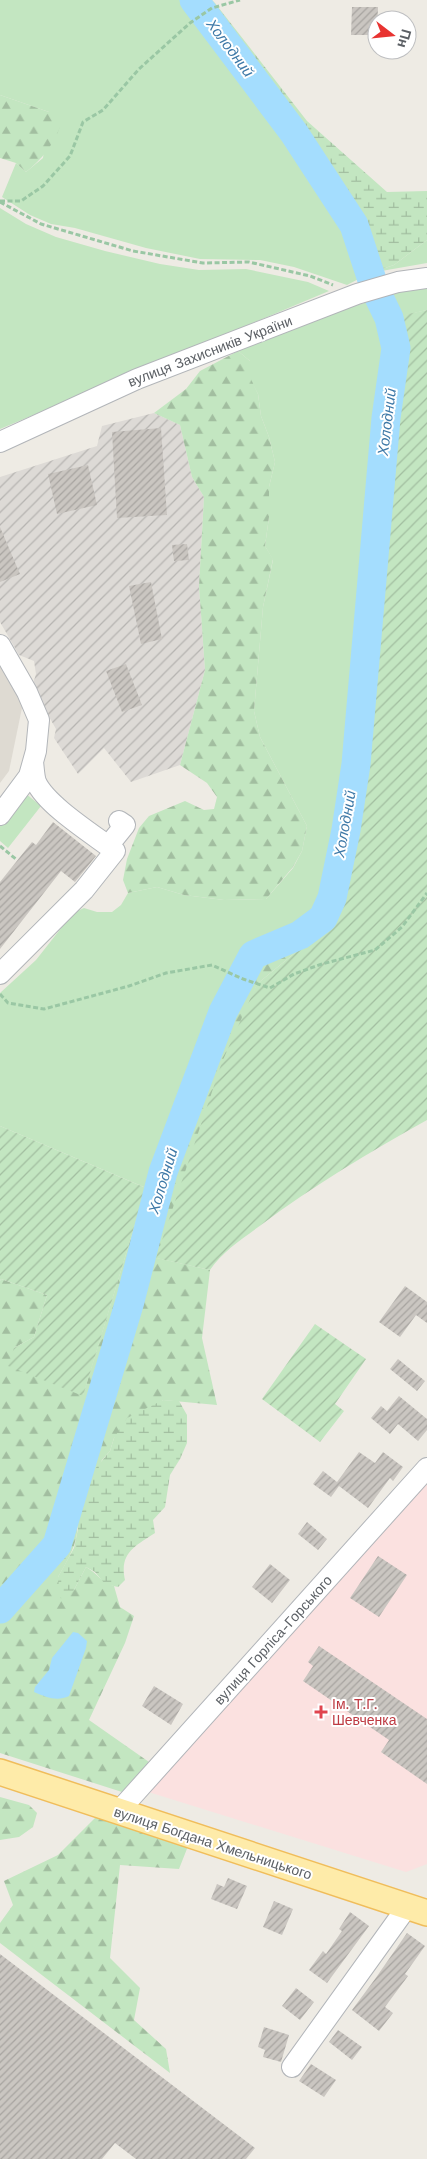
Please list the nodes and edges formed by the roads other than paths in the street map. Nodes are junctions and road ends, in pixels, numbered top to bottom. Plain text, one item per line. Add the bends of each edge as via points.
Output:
1 (427, 278) edge
2 (0, 442) edge
3 (0, 645) edge
4 (33, 762) junction
5 (0, 815) edge
6 (0, 974) edge
7 (427, 1468) edge
8 (0, 1772) edge
9 (118, 1812) junction
10 (417, 1910) edge
11 (292, 2067) dead end

1 - 2 street, вулиця Захисників України via 398,282 357,294 137,379
3 - 4 street via 39,720
4 - 5 street via 29,776
4 - 6 street via 36,780 46,796 114,833 115,852 84,890
7 - 9 street, вулиця Горліса-Горського
8 - 9 main road, вулиця Богдана Хмельницького
9 - 10 main road, вулиця Богдана Хмельницького
10 - 11 street

